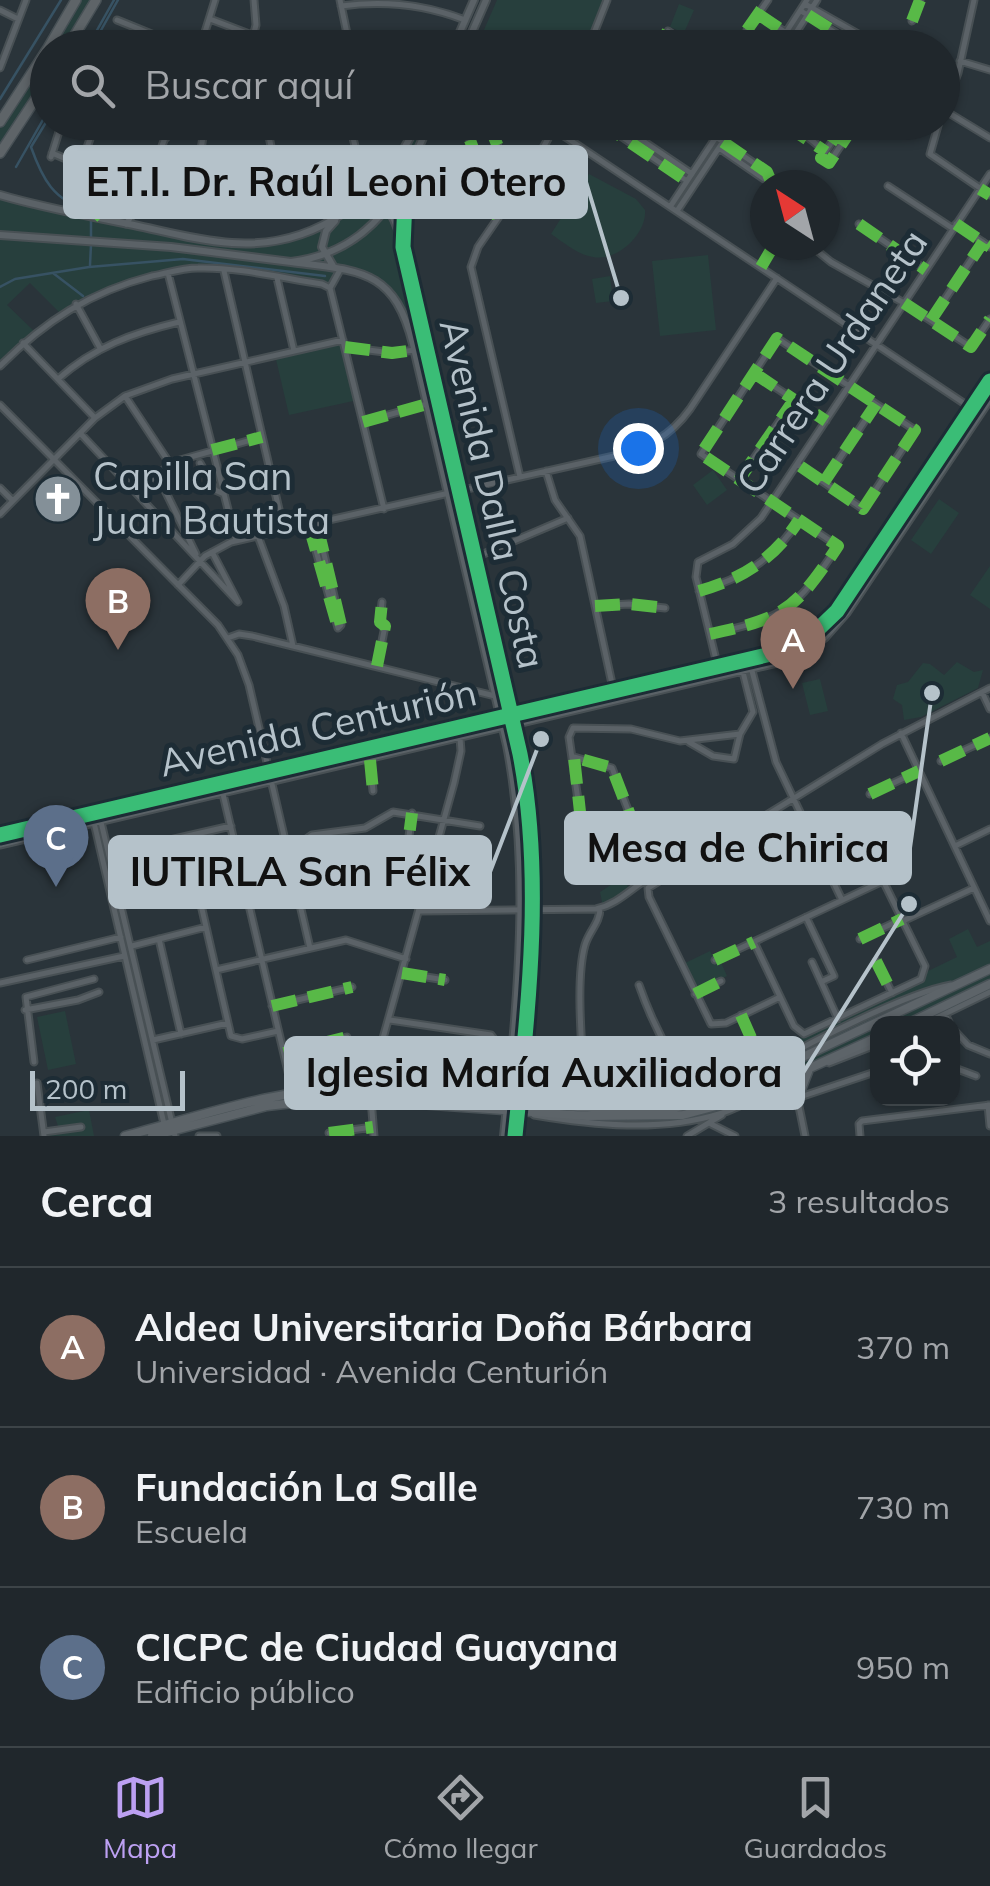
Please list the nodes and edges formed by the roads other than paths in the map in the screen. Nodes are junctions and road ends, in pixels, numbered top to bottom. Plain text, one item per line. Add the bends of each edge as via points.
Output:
1 (26, 0) edge
2 (76, 0) edge
3 (96, 0) edge
4 (215, 0) edge
5 (254, 0) edge
6 (474, 0) edge
7 (486, 0) edge
8 (607, 0) edge
9 (768, 0) edge
10 (817, 0) edge
11 (919, 0) edge
12 (974, 0) edge
13 (412, 2) edge
14 (340, 3) edge
15 (804, 5) edge
16 (812, 8) junction
17 (0, 10) edge
18 (758, 14) junction
19 (808, 16) junction
20 (18, 19) junction
21 (210, 19) junction
22 (117, 20) dead end
23 (465, 20) junction
24 (912, 20) dead end
25 (58, 30) edge
26 (78, 30) edge
27 (142, 30) edge
28 (206, 30) edge
29 (241, 30) edge
30 (254, 30) edge
31 (346, 30) edge
32 (461, 30) edge
33 (473, 30) edge
34 (595, 30) edge
35 (747, 30) dead end
36 (782, 30) edge
37 (788, 30) edge
38 (798, 30) edge
39 (831, 30) edge
40 (851, 30) edge
41 (960, 61) joint
42 (0, 68) edge
43 (990, 70) edge
44 (30, 76) edge
45 (30, 107) edge
46 (960, 121) edge
47 (0, 122) edge
48 (990, 138) edge
49 (57, 140) edge
50 (89, 140) edge
51 (165, 140) edge
52 (202, 140) edge
53 (270, 140) edge
54 (354, 140) edge
55 (408, 140) edge
56 (422, 140) edge
57 (470, 140) dead end
58 (495, 140) edge
59 (547, 140) edge
60 (575, 140) edge
61 (627, 140) edge
62 (641, 140) edge
63 (808, 140) edge
64 (834, 140) edge
65 (845, 140) edge
66 (933, 140) edge
67 (717, 141) junction
68 (719, 148) junction
69 (826, 152) junction
70 (0, 153) edge
71 (80, 164) junction
72 (411, 166) junction
73 (276, 168) junction
74 (751, 170) edge
75 (765, 170) edge
76 (362, 171) junction
77 (692, 174) junction
78 (990, 174) edge
79 (687, 181) junction
80 (359, 186) junction
81 (888, 186) dead end
82 (980, 189) junction
83 (280, 190) junction
84 (516, 192) junction
85 (368, 195) junction
86 (0, 196) edge
87 (990, 196) edge
88 (670, 206) junction
89 (353, 208) junction
90 (388, 208) junction
91 (677, 211) junction
92 (340, 216) junction
93 (498, 218) junction
94 (103, 219) junction
95 (126, 224) junction
96 (860, 224) dead end
97 (955, 226) junction
98 (0, 235) edge
99 (983, 242) junction
100 (990, 247) edge
101 (403, 248) junction
102 (324, 255) junction
103 (766, 260) edge
104 (830, 260) edge
105 (291, 262) junction
106 (338, 268) junction
107 (761, 268) junction
108 (224, 270) junction
109 (926, 270) junction
110 (168, 273) junction
111 (278, 278) junction
112 (777, 278) junction
113 (330, 288) junction
114 (904, 303) junction
115 (76, 304) junction
116 (990, 318) edge
117 (932, 320) junction
118 (179, 322) junction
119 (344, 343) junction
120 (23, 344) junction
121 (876, 345) junction
122 (100, 348) junction
123 (415, 350) junction
124 (294, 351) junction
125 (244, 362) junction
126 (0, 366) edge
127 (754, 373) junction
128 (191, 374) junction
129 (58, 380) junction
130 (990, 380) edge
131 (849, 386) junction
132 (126, 396) junction
133 (794, 400) junction
134 (990, 400) edge
135 (428, 404) junction
136 (876, 404) junction
137 (0, 405) edge
138 (972, 408) junction
139 (980, 414) junction
140 (96, 418) junction
141 (826, 421) junction
142 (363, 422) junction
143 (80, 432) junction
144 (262, 437) junction
145 (212, 450) junction
146 (54, 458) junction
147 (200, 463) dead end
148 (170, 464) junction
149 (797, 464) junction
150 (546, 471) junction
151 (157, 473) junction
152 (520, 478) junction
153 (738, 480) junction
154 (824, 482) junction
155 (0, 488) edge
156 (136, 492) junction
157 (458, 492) junction
158 (224, 494) junction
159 (448, 494) junction
160 (13, 501) junction
161 (772, 502) junction
162 (384, 509) junction
163 (0, 514) edge
164 (569, 518) junction
165 (798, 520) junction
166 (313, 525) junction
167 (284, 531) junction
168 (258, 536) junction
169 (236, 541) junction
170 (212, 552) junction
171 (474, 558) junction
172 (200, 561) junction
173 (178, 585) junction
174 (699, 591) junction
175 (382, 602) dead end
176 (595, 606) junction
177 (665, 608) dead end
178 (710, 634) junction
179 (228, 638) junction
180 (293, 646) junction
181 (750, 660) junction
182 (377, 666) junction
183 (718, 668) junction
184 (752, 670) junction
185 (743, 672) junction
186 (990, 688) edge
187 (614, 692) junction
188 (982, 692) junction
189 (495, 696) junction
190 (990, 709) edge
191 (511, 716) junction
192 (501, 719) junction
193 (513, 726) junction
194 (503, 728) junction
195 (901, 733) junction
196 (740, 734) junction
197 (460, 738) junction
198 (990, 738) edge
199 (687, 741) junction
200 (574, 757) junction
201 (370, 760) junction
202 (942, 761) dead end
203 (919, 771) junction
204 (270, 772) junction
205 (270, 783) junction
206 (373, 791) dead end
207 (223, 794) junction
208 (870, 794) dead end
209 (792, 798) junction
210 (96, 813) junction
211 (412, 813) junction
212 (445, 818) junction
213 (581, 822) dead end
214 (633, 823) dead end
215 (674, 825) dead end
216 (84, 826) junction
217 (230, 826) junction
218 (480, 826) dead end
219 (99, 828) junction
220 (990, 830) edge
221 (0, 835) edge
222 (0, 845) edge
223 (954, 846) junction
224 (868, 848) dead end
225 (287, 853) junction
226 (109, 854) junction
227 (690, 860) junction
228 (289, 862) junction
229 (405, 867) dead end
230 (675, 870) junction
231 (242, 872) junction
232 (883, 881) junction
233 (196, 883) junction
234 (974, 888) junction
235 (360, 893) dead end
236 (298, 898) junction
237 (842, 900) junction
238 (116, 901) junction
239 (600, 908) junction
240 (519, 910) junction
241 (530, 910) junction
242 (419, 912) junction
243 (806, 917) junction
244 (902, 920) junction
245 (990, 921) edge
246 (206, 927) junction
247 (121, 937) junction
248 (860, 938) dead end
249 (159, 939) junction
250 (754, 942) junction
251 (130, 946) junction
252 (310, 948) junction
253 (125, 956) junction
254 (406, 959) junction
255 (27, 960) dead end
256 (262, 960) junction
257 (715, 960) dead end
258 (876, 961) dead end
259 (812, 962) dead end
260 (990, 969) edge
261 (216, 970) junction
262 (55, 971) junction
263 (402, 974) junction
264 (94, 978) dead end
265 (445, 980) dead end
266 (722, 980) dead end
267 (821, 982) junction
268 (990, 982) edge
269 (0, 983) edge
270 (959, 984) junction
271 (640, 985) dead end
272 (58, 987) junction
273 (352, 987) dead end
274 (100, 992) dead end
275 (990, 992) edge
276 (892, 993) junction
277 (695, 994) junction
278 (780, 996) junction
279 (272, 1006) junction
280 (25, 1010) junction
281 (944, 1014) joint
282 (741, 1016) junction
283 (924, 1016) edge
284 (940, 1016) edge
285 (838, 1019) junction
286 (389, 1020) junction
287 (228, 1023) junction
288 (278, 1031) junction
289 (181, 1034) junction
290 (960, 1036) edge
291 (347, 1037) dead end
292 (752, 1040) dead end
293 (148, 1041) junction
294 (870, 1044) edge
295 (813, 1052) junction
296 (284, 1053) junction
297 (990, 1054) edge
298 (34, 1062) dead end
299 (814, 1067) junction
300 (488, 1068) dead end
301 (960, 1070) edge
302 (870, 1074) edge
303 (765, 1076) junction
304 (794, 1076) junction
305 (976, 1076) dead end
306 (37, 1083) dead end
307 (748, 1084) junction
308 (780, 1086) junction
309 (374, 1088) junction
310 (293, 1093) junction
311 (799, 1096) junction
312 (372, 1099) junction
313 (507, 1101) junction
314 (518, 1102) junction
315 (703, 1102) junction
316 (989, 1105) edge
317 (585, 1108) junction
318 (728, 1110) junction
319 (506, 1112) junction
320 (517, 1113) junction
321 (694, 1120) junction
322 (680, 1122) junction
323 (710, 1123) junction
324 (373, 1126) junction
325 (990, 1126) edge
326 (80, 1127) dead end
327 (722, 1128) junction
328 (169, 1131) edge
329 (329, 1133) dead end
330 (44, 1134) edge
331 (688, 1135) edge
332 (125, 1136) edge
333 (152, 1136) edge
334 (199, 1136) edge
335 (218, 1136) edge
336 (374, 1136) edge
337 (504, 1136) edge
338 (514, 1136) edge
339 (735, 1136) edge
340 (805, 1136) edge
341 (860, 1136) edge

1 - 20 street
2 - 25 highway
3 - 26 highway
4 - 21 street
5 - 30 street
6 - 23 street
7 - 33 street
8 - 34 street
9 - 18 street
10 - 16 street
11 - 24 street
12 - 41 street
13 - 14 street
13 - 23 street
14 - 31 street
15 - 16 street
15 - 19 street
15 - 37 street
16 - 19 street
16 - 40 street
17 - 20 street
18 - 35 street
18 - 36 street
19 - 38 street
19 - 39 street
20 - 42 street
21 - 28 street
21 - 29 street
22 - 27 street
23 - 32 street
41 - 43 street
44 - 47 highway
45 - 70 highway
46 - 48 street
49 - 71 street via 52,155
50 - 71 street
51 - 95 street
52 - 83 street via 194,200 261,187
53 - 73 street
54 - 76 street
55 - 85 street
56 - 72 street
57 - 93 street
58 - 84 street
59 - 84 street
60 - 88 street
61 - 79 street
62 - 77 street
63 - 69 street
64 - 69 street
65 - 69 street via 828,164 821,159
66 - 82 street via 929,152
67 - 68 street
67 - 75 street
67 - 77 street
68 - 74 street
68 - 91 street
71 - 94 street via 71,198
72 - 90 street
72 - 101 street, Avenida Dalla Costa
73 - 76 street
73 - 83 street
76 - 80 street
77 - 79 street
78 - 82 street, Carrera Urdaneta
79 - 88 street
80 - 83 street via 316,204 296,203
80 - 85 street
81 - 97 street
82 - 87 street
82 - 97 street, Carrera Urdaneta
84 - 93 street
85 - 89 street
86 - 94 street
88 - 91 street
89 - 90 street via 374,202
89 - 92 street
90 - 101 street
90 - 102 street via 364,234
91 - 107 street
92 - 95 street via 294,236 242,244
92 - 102 street via 324,236
93 - 152 street via 471,267
94 - 95 street
96 - 109 street
97 - 99 street
97 - 109 street, Carrera Urdaneta
98 - 105 street, Avenida Dalla Costa
99 - 100 street
99 - 117 street
101 - 157 street, Avenida Dalla Costa
102 - 105 street
102 - 106 street
103 - 107 street
104 - 114 street
105 - 106 street, Avenida Dalla Costa
106 - 113 street
106 - 123 street, Avenida Dalla Costa via 374,278 391,292 404,310
107 - 112 street
108 - 110 street
108 - 111 street
108 - 125 street
109 - 114 street, Carrera Urdaneta
110 - 115 street
110 - 118 street
111 - 113 street
111 - 124 street
112 - 121 street
112 - 150 street via 670,433 638,450
113 - 119 street
114 - 117 street
114 - 121 street, Carrera Urdaneta
115 - 120 street
115 - 122 street
116 - 117 street via 972,346
118 - 122 street
118 - 128 street
119 - 123 street via 392,353
119 - 124 street
119 - 142 street
120 - 126 street
120 - 129 street
121 - 131 street, Carrera Urdaneta
121 - 138 street
122 - 129 street
123 - 135 street, Avenida Dalla Costa
124 - 125 street
125 - 128 street
125 - 144 street
127 - 131 street via 777,338
127 - 133 street
127 - 153 street via 700,454
128 - 132 street
128 - 145 street
129 - 140 street
130 - 138 street, Avenida Centurión
131 - 136 street
131 - 141 street, Carrera Urdaneta
132 - 140 street
132 - 148 street
133 - 141 street
133 - 153 street
134 - 139 street, Avenida Centurión
135 - 142 street
135 - 159 street, Avenida Dalla Costa
136 - 154 street
136 - 154 street via 915,430 863,509
137 - 146 street
138 - 139 street
138 - 181 street, Avenida Centurión via 829,619 794,646
139 - 184 street, Avenida Centurión via 840,622 796,657
140 - 143 street
141 - 149 street, Carrera Urdaneta
142 - 162 street
143 - 146 street
143 - 156 street
144 - 145 street
144 - 167 street
145 - 148 street
145 - 158 street
146 - 160 street
146 - 173 street
147 - 158 street via 214,490
148 - 151 street
149 - 154 street
149 - 161 street, Carrera Urdaneta
150 - 152 street
150 - 164 street
151 - 156 street
151 - 172 street
152 - 157 street
153 - 161 street
155 - 160 street
156 - 172 street
157 - 159 street
157 - 171 street, Avenida Dalla Costa
158 - 169 street
159 - 162 street
159 - 189 street, Avenida Dalla Costa
160 - 163 street
161 - 165 street
161 - 174 street, Carrera Urdaneta via 741,538 700,559
162 - 166 street
164 - 171 street
164 - 176 street via 582,544
165 - 174 street via 756,567
165 - 178 street via 838,546 803,596 765,621
166 - 166 street via 338,628 337,602
166 - 167 street
167 - 168 street
168 - 169 street
168 - 180 street
169 - 170 street
170 - 172 street
170 - 172 street via 238,602
171 - 191 street, Avenida Dalla Costa
172 - 173 street
173 - 179 street
174 - 178 street
175 - 182 street
176 - 177 street
176 - 187 street
178 - 183 street
179 - 180 street via 244,634
179 - 204 street via 245,670
180 - 182 street
181 - 183 street, Avenida Centurión
181 - 184 street
182 - 189 street
183 - 187 street, Avenida Centurión
184 - 185 street, Avenida Centurión
184 - 209 street
185 - 193 street, Avenida Centurión
185 - 196 street via 753,712
186 - 188 street
187 - 191 street, Avenida Centurión
188 - 190 street
188 - 195 street
189 - 192 street, Avenida Dalla Costa
191 - 192 street, Avenida Centurión
191 - 193 street, Avenida Dalla Costa
192 - 194 street, Avenida Dalla Costa
192 - 204 street, Avenida Centurión
193 - 194 street, Avenida Centurión
193 - 241 street, Avenida Dalla Costa via 528,808
194 - 197 street, Avenida Centurión
194 - 240 street, Avenida Dalla Costa via 518,815
195 - 203 street
195 - 209 street
196 - 199 street
196 - 199 street via 732,760
197 - 201 street, Avenida Centurión
197 - 212 street
198 - 202 street
199 - 200 street via 577,727 570,731
200 - 213 street
200 - 214 street via 612,768
201 - 205 street, Avenida Centurión
201 - 206 street
203 - 208 street
203 - 223 street
204 - 205 street
204 - 210 street, Avenida Centurión
205 - 207 street, Avenida Centurión
205 - 225 street
207 - 217 street
207 - 219 street, Avenida Centurión
209 - 227 street
209 - 237 street
210 - 219 street
210 - 221 street, Avenida Centurión
211 - 212 street
211 - 225 street via 392,812 365,828 316,834
211 - 229 street
212 - 218 street
212 - 242 street
215 - 227 street
216 - 219 street, Avenida Centurión
216 - 219 street
216 - 222 street, Avenida Centurión
217 - 226 street
217 - 231 street
219 - 226 street
219 - 238 street
220 - 223 street
223 - 234 street
224 - 232 street
225 - 228 street
226 - 238 street
227 - 230 street
228 - 231 street
228 - 236 street
230 - 239 street via 652,874
230 - 277 street via 647,889
231 - 233 street
231 - 256 street
232 - 237 street
232 - 244 street
233 - 238 street
233 - 246 street
234 - 244 street
234 - 245 street
235 - 236 street
236 - 252 street
237 - 243 street
238 - 247 street
238 - 251 street
239 - 241 street
239 - 317 street via 585,945
240 - 241 street
240 - 242 street
240 - 313 street, Avenida Dalla Costa
241 - 314 street, Avenida Dalla Costa
242 - 254 street
243 - 250 street
243 - 267 street via 834,976
244 - 248 street
244 - 276 street via 924,974
246 - 249 street
246 - 261 street
247 - 253 street
247 - 255 street
249 - 251 street
249 - 289 street
250 - 257 street
250 - 278 street
251 - 293 street
252 - 254 street via 346,940
252 - 256 street
253 - 262 street
253 - 293 street
254 - 263 street
256 - 261 street
256 - 279 street
258 - 276 street
259 - 267 street
260 - 270 main road
261 - 287 street
262 - 269 street
262 - 272 street
263 - 265 street
263 - 286 street
264 - 272 street
266 - 277 street
267 - 285 street
268 - 283 main road
270 - 295 main road
270 - 307 street via 932,989 846,1028
271 - 315 street via 654,1026
272 - 280 street via 26,997
273 - 279 street
274 - 280 street
275 - 281 street
276 - 285 street
277 - 282 street via 712,1025
278 - 282 street
278 - 285 street via 799,1032
279 - 288 street
280 - 298 street
281 - 284 street
282 - 292 street
286 - 300 street via 491,1035
286 - 309 street
287 - 288 street via 233,1038
287 - 289 street
288 - 296 street
289 - 293 street
290 - 297 street
291 - 296 street
293 - 328 street
294 - 299 main road
295 - 303 main road
295 - 304 main road
296 - 310 street
299 - 304 main road
299 - 311 main road
301 - 305 street
302 - 311 street
303 - 304 main road via 785,1070
303 - 307 main road
304 - 308 street
304 - 311 street
304 - 320 main road via 683,1115
306 - 330 street
307 - 315 main road
308 - 311 street
308 - 318 street
309 - 310 main road
309 - 313 main road
310 - 328 main road
311 - 340 street
312 - 319 main road
312 - 324 street
312 - 328 main road via 284,1102
313 - 314 main road
313 - 319 street, Avenida Dalla Costa
314 - 317 main road
314 - 320 street, Avenida Dalla Costa
315 - 317 main road via 658,1110
316 - 325 street
316 - 341 street via 859,1123
318 - 321 street
318 - 323 street
319 - 320 main road
319 - 337 street, Avenida Dalla Costa
320 - 322 street via 588,1123
320 - 338 street, Avenida Dalla Costa
321 - 322 street
321 - 323 street
322 - 331 street
323 - 327 street
323 - 331 street
324 - 329 street
324 - 336 street
326 - 330 street
327 - 331 street
327 - 339 street
328 - 332 main road
328 - 333 main road
334 - 335 street

